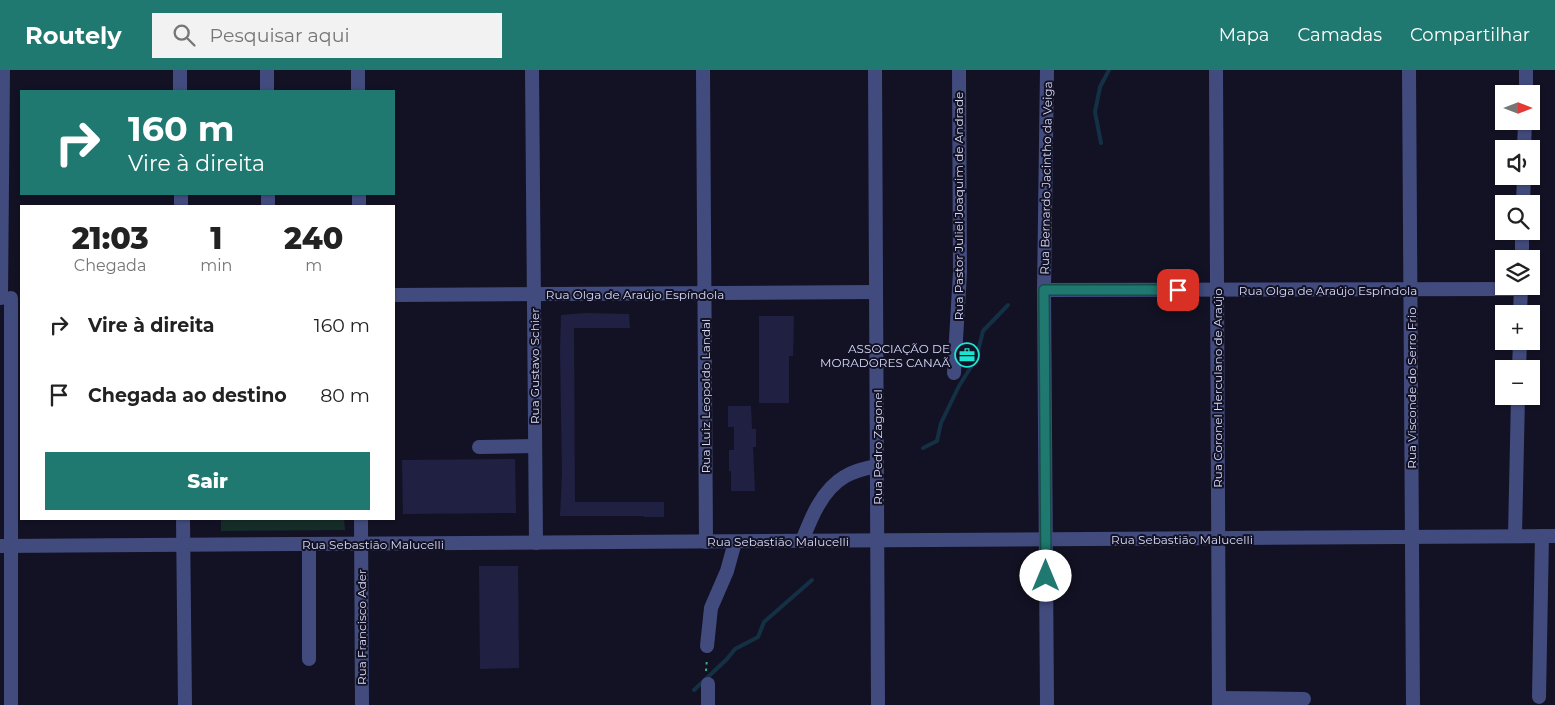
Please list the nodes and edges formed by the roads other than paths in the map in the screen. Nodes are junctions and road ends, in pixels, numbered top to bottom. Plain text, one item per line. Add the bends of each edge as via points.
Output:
1 (3, 70) edge
2 (180, 70) edge
3 (267, 70) edge
4 (358, 70) edge
5 (532, 70) edge
6 (703, 70) edge
7 (876, 70) edge
8 (959, 70) edge
9 (1047, 70) edge
10 (1216, 70) edge
11 (1409, 70) edge
12 (1526, 70) edge
13 (1526, 85) edge
14 (180, 90) edge
15 (267, 90) edge
16 (358, 90) edge
17 (1, 116) edge
18 (1, 206) edge
19 (1495, 287) edge
20 (1410, 289) junction
21 (1044, 290) junction
22 (1217, 290) junction
23 (876, 292) junction
24 (704, 294) junction
25 (534, 295) junction
26 (395, 296) edge
27 (8, 298) edge
28 (954, 373) dead end
29 (1518, 405) edge
30 (479, 446) dead end
31 (535, 446) junction
32 (877, 466) junction
33 (183, 520) edge
34 (360, 520) edge
35 (1515, 536) junction
36 (1548, 536) edge
37 (1412, 537) junction
38 (1218, 538) junction
39 (1046, 540) junction
40 (802, 541) junction
41 (877, 541) junction
42 (706, 542) junction
43 (735, 542) junction
44 (536, 543) junction
45 (309, 544) junction
46 (361, 544) junction
47 (183, 545) junction
48 (6, 546) edge
49 (707, 646) road end
50 (309, 658) dead end
51 (707, 680) road end
52 (1539, 697) dead end
53 (1304, 699) dead end
54 (1219, 702) edge
55 (11, 705) edge
56 (185, 705) edge
57 (362, 705) edge
58 (708, 705) edge
59 (878, 705) edge
60 (1047, 705) edge
61 (1412, 705) edge

1 - 17 street
2 - 14 street
3 - 15 street
4 - 16 street
5 - 25 street, Rua Gustavo Schier
6 - 24 street, Rua Luiz Leopoldo Landal
7 - 23 street, Rua Pedro Zagonel
8 - 28 street, Rua Pastor Juliel Joaquim de Andrade via 960,272
9 - 21 street, Rua Bernardo Jacintho da Veiga
10 - 22 street, Rua Coronel Herculano de Araújo
11 - 20 street, Rua Visconde do Serro Frio
12 - 13 street
17 - 18 street
18 - 27 street
19 - 20 street, Rua Olga de Araújo Espíndola
20 - 22 street, Rua Olga de Araújo Espíndola
20 - 37 street, Rua Visconde do Serro Frio
21 - 22 street, Rua Olga de Araújo Espíndola
21 - 39 street, Rua Bernardo Jacintho da Veiga
22 - 38 street, Rua Coronel Herculano de Araújo
23 - 24 street, Rua Olga de Araújo Espíndola
23 - 32 street, Rua Pedro Zagonel
24 - 25 street, Rua Olga de Araújo Espíndola
24 - 42 street, Rua Luiz Leopoldo Landal
25 - 26 street, Rua Olga de Araújo Espíndola
25 - 31 street, Rua Gustavo Schier
27 - 48 street
29 - 35 street
30 - 31 street
31 - 44 street, Rua Gustavo Schier
32 - 40 street via 844,477 826,494
32 - 41 street, Rua Pedro Zagonel
33 - 47 street
34 - 46 street, Rua Francisco Ader
35 - 36 street, Rua Sebastião Malucelli
35 - 37 street, Rua Sebastião Malucelli
36 - 52 street
37 - 38 street, Rua Sebastião Malucelli
37 - 61 street, Rua Visconde do Serro Frio
38 - 39 street, Rua Sebastião Malucelli
38 - 54 street, Rua Coronel Herculano de Araújo
39 - 41 street, Rua Sebastião Malucelli
39 - 60 street, Rua Bernardo Jacintho da Veiga
40 - 41 street, Rua Sebastião Malucelli
40 - 43 street, Rua Sebastião Malucelli
41 - 59 street, Rua Pedro Zagonel
42 - 43 street, Rua Sebastião Malucelli
42 - 44 street, Rua Sebastião Malucelli
43 - 49 street via 711,608
44 - 46 street, Rua Sebastião Malucelli
45 - 46 street, Rua Sebastião Malucelli
45 - 47 street, Rua Sebastião Malucelli
45 - 50 street
46 - 57 street, Rua Francisco Ader
47 - 48 street, Rua Sebastião Malucelli
47 - 56 street
48 - 55 street
51 - 58 street
53 - 54 street

